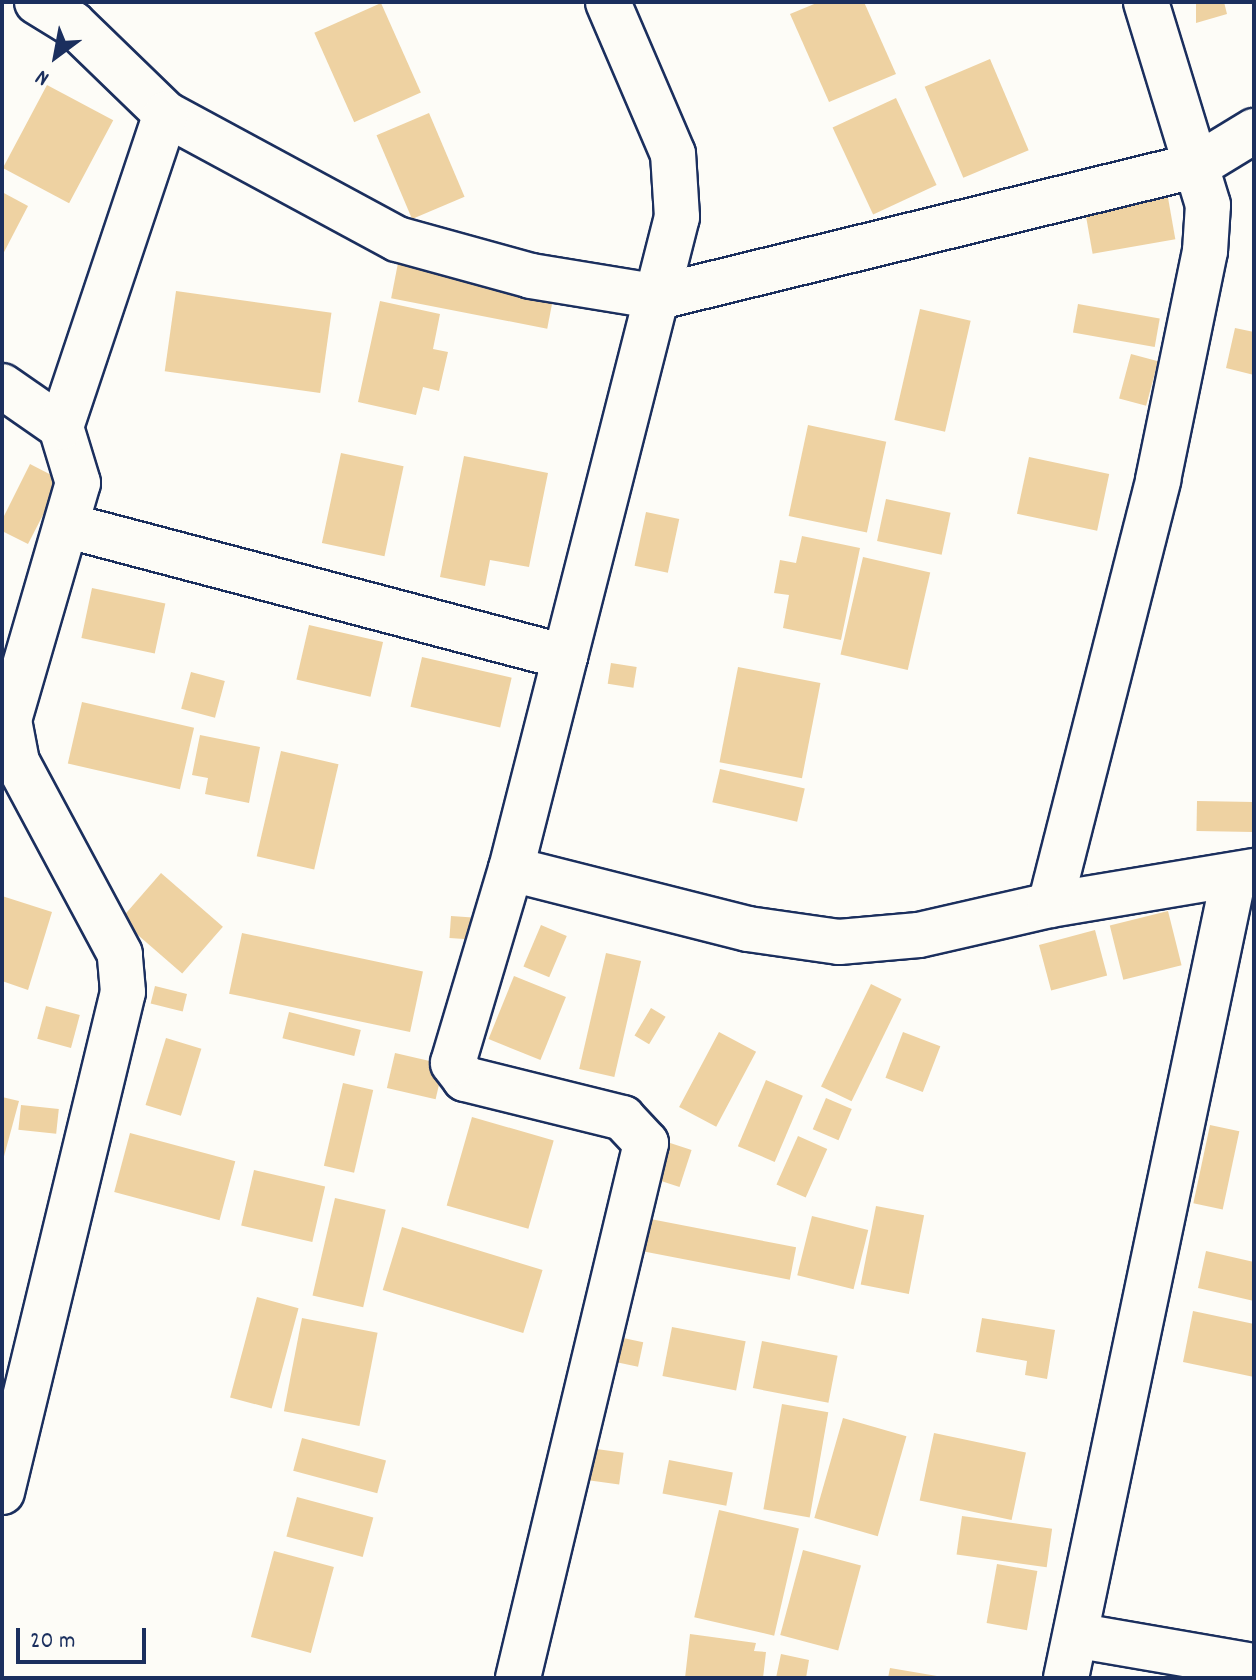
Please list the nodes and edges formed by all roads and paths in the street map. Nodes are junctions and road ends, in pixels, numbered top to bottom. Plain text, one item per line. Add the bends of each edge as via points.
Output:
1 (37, 2) edge
2 (608, 2) edge
3 (1146, 2) edge
4 (68, 13) edge
5 (166, 114) junction
6 (1254, 131) edge
7 (1198, 165) junction
8 (659, 297) junction
9 (2, 386) edge
10 (61, 427) junction
11 (69, 526) junction
12 (565, 657) junction
13 (511, 869) junction
14 (1244, 873) edge
15 (1050, 905) junction
16 (2, 1492) edge
17 (1080, 1636) junction
18 (1254, 1666) edge
19 (518, 1678) edge
20 (1066, 1678) edge

1 - 4 street
2 - 8 street via 673,154 677,217
3 - 7 street
4 - 5 street
5 - 8 street via 397,239 518,273
5 - 10 street
6 - 7 street
7 - 8 street
7 - 15 street via 1208,205 1193,310
8 - 12 street
9 - 10 street
10 - 11 street via 78,483
11 - 12 street
11 - 16 street via 9,720 17,762 120,954 123,992
12 - 13 street
13 - 15 street via 748,929 839,942 919,935
13 - 19 street via 453,1063 465,1079 623,1118 646,1143
14 - 15 street
14 - 17 street via 1112,1437
17 - 18 street
17 - 20 street

